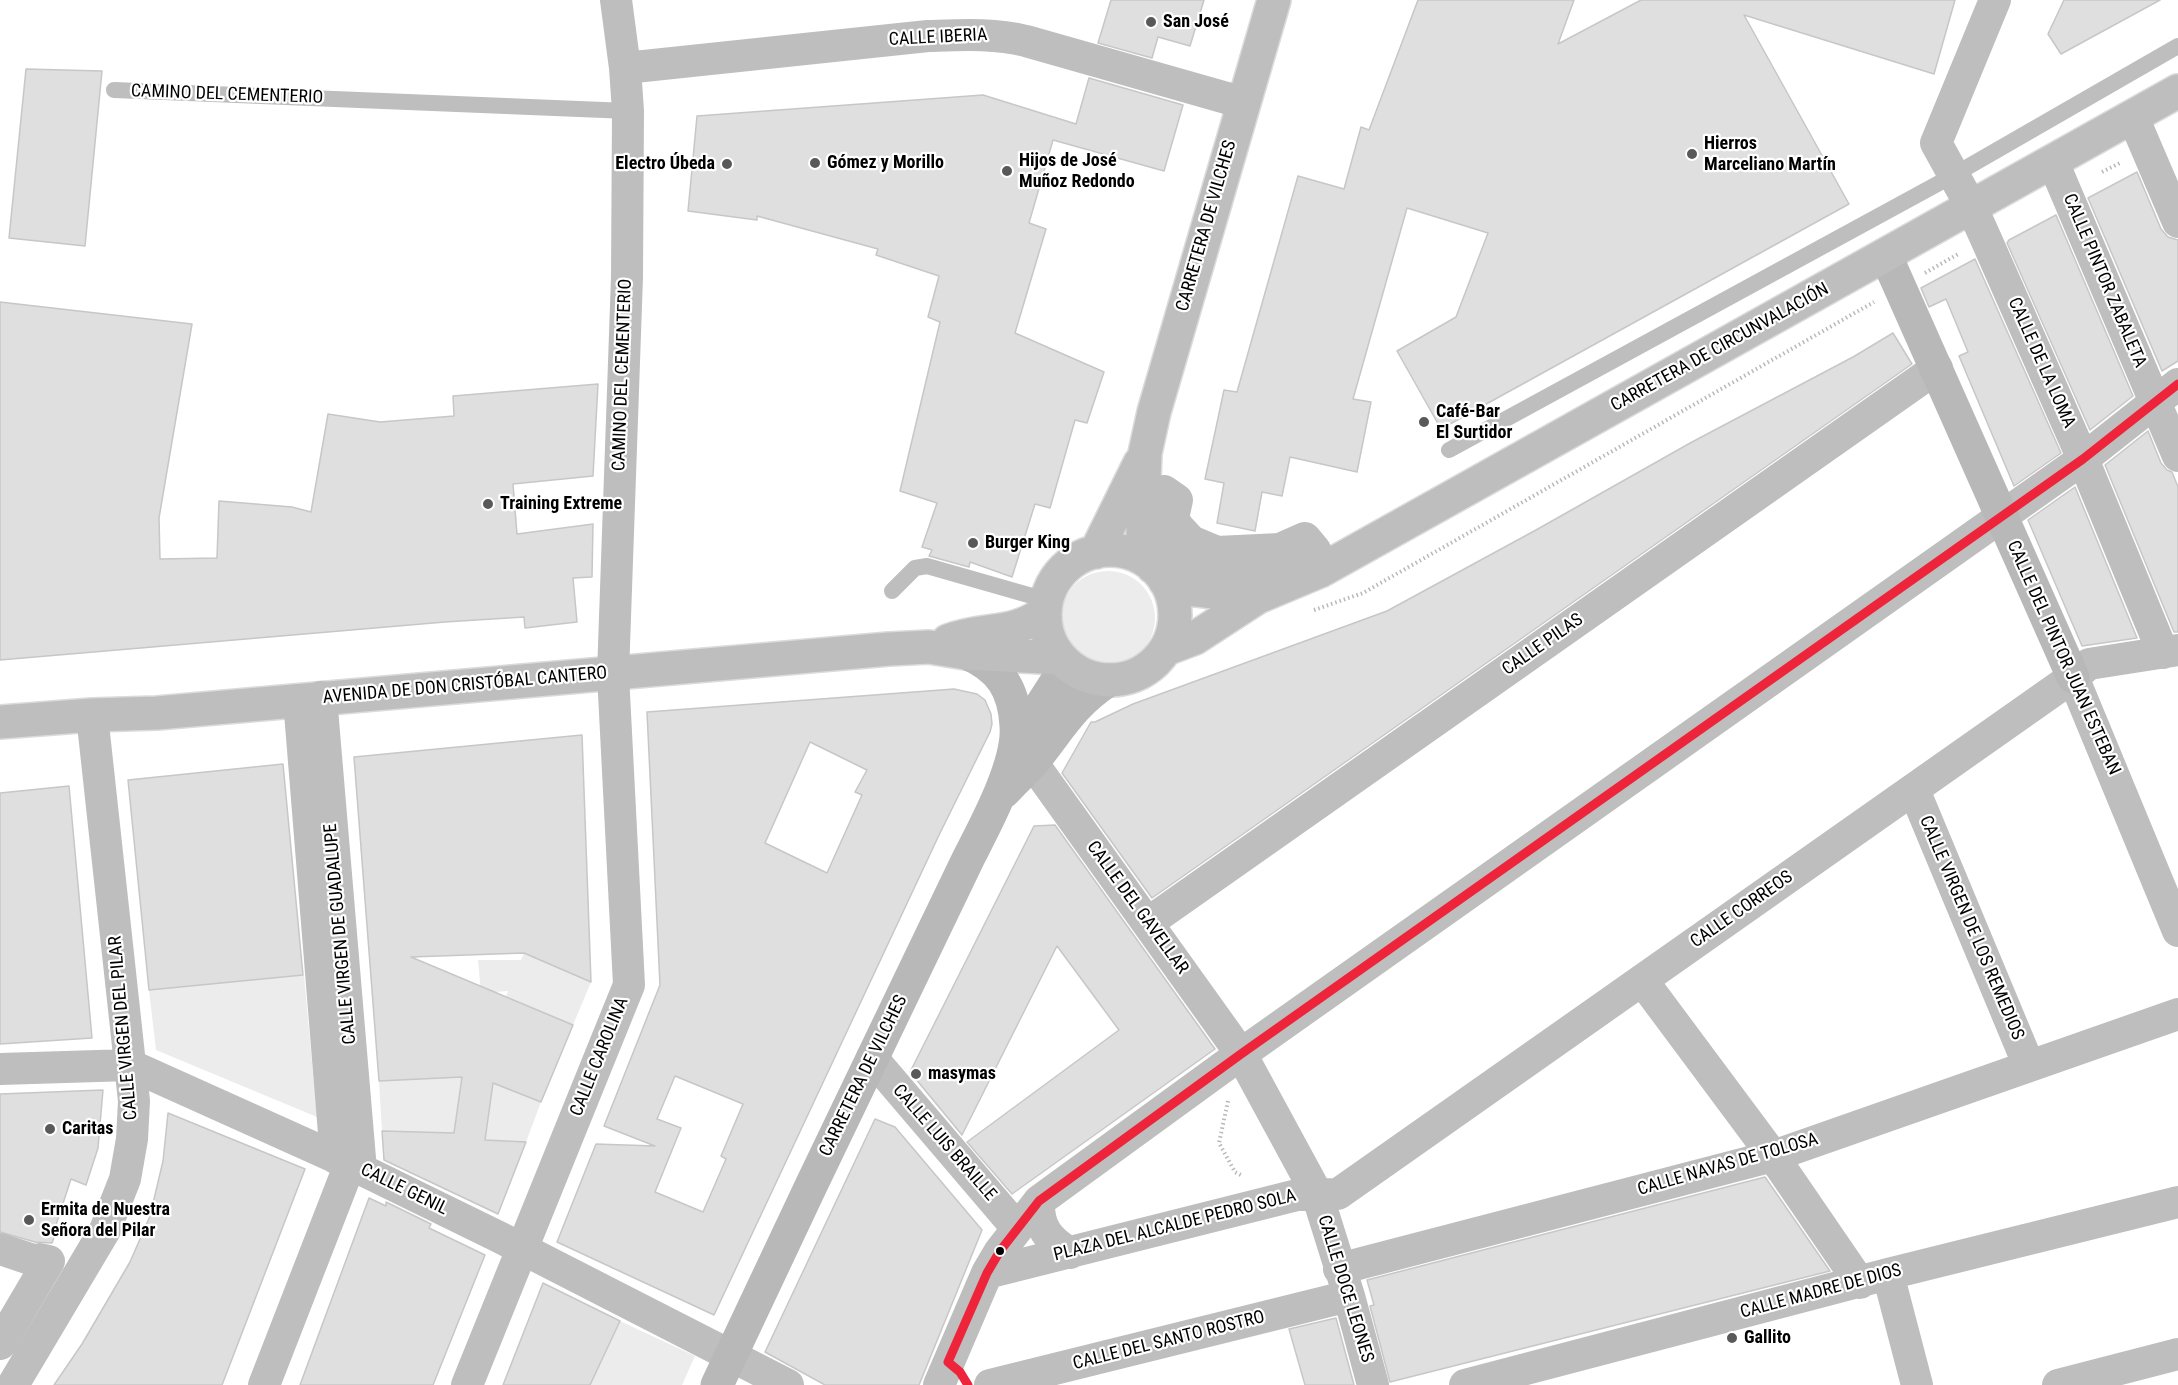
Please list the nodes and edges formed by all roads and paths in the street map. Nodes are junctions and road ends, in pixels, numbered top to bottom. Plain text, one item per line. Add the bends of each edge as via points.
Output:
1 (616, 0) edge
2 (1274, 0) edge
3 (1995, 0) edge
4 (2178, 46) edge
5 (625, 68) junction
6 (114, 90) dead end
7 (2178, 91) edge
8 (1244, 103) junction
9 (628, 111) junction
10 (2133, 117) junction
11 (2053, 162) junction
12 (1952, 176) junction
13 (1972, 208) junction
14 (2178, 222) edge
15 (1886, 256) junction
16 (1937, 368) junction
17 (2167, 392) edge
18 (1449, 450) dead end
19 (1144, 453) junction
20 (2178, 456) edge
21 (2083, 459) junction
22 (2001, 517) junction
23 (1305, 538) joint
24 (1096, 552) junction
25 (1159, 574) junction
26 (891, 591) dead end
27 (1258, 597) junction
28 (1046, 606) junction
29 (929, 647) junction
30 (1166, 649) junction
31 (2171, 652) edge
32 (966, 653) junction
33 (1064, 661) junction
34 (613, 674) junction
35 (2073, 677) junction
36 (1109, 680) junction
37 (310, 699) junction
38 (92, 715) junction
39 (0, 722) edge
40 (1023, 754) junction
41 (1914, 789) junction
42 (1149, 922) junction
43 (2178, 931) edge
44 (1642, 980) junction
45 (2178, 1014) edge
46 (1241, 1054) junction
47 (872, 1058) junction
48 (130, 1065) junction
49 (2029, 1066) junction
50 (0, 1069) edge
51 (1230, 1095) junction
52 (1773, 1156) junction
53 (349, 1164) junction
54 (1272, 1191) junction
55 (1317, 1194) junction
56 (1038, 1201) junction
57 (2178, 1202) edge
58 (1017, 1228) junction
59 (0, 1249) edge
60 (521, 1249) junction
61 (1070, 1252) junction
62 (987, 1274) junction
63 (1874, 1279) junction
64 (1344, 1283) junction
65 (0, 1344) edge
66 (2178, 1354) edge
67 (731, 1355) junction
68 (952, 1377) edge
69 (13, 1385) edge
70 (264, 1385) edge
71 (467, 1385) edge
72 (717, 1385) edge
73 (788, 1385) edge
74 (990, 1385) edge
75 (1373, 1385) edge
76 (1466, 1385) edge
77 (1917, 1385) edge
78 (2058, 1385) edge

1 - 5 street, CAMINO DEL CEMENTERIO
2 - 8 main road, CARRETERA DE VILCHES
3 - 12 street, CALLE DE LA LOMA via 1936,143
4 - 12 lane
5 - 8 street, CALLE IBERIA via 928,36 994,35
5 - 9 street, CAMINO DEL CEMENTERIO
6 - 9 lane, CAMINO DEL CEMENTERIO
7 - 10 main road, CARRETERA DE CIRCUNVALACIÓN
8 - 19 main road, CARRETERA DE VILCHES
9 - 34 street, CAMINO DEL CEMENTERIO
10 - 11 main road, CARRETERA DE CIRCUNVALACIÓN
10 - 14 street
11 - 13 main road, CARRETERA DE CIRCUNVALACIÓN
11 - 17 street, CALLE PINTOR ZABALETA
12 - 13 street, CALLE DE LA LOMA
12 - 18 lane
13 - 15 main road, CARRETERA DE CIRCUNVALACIÓN
13 - 21 street, CALLE DE LA LOMA
15 - 16 street, CALLE DEL PINTOR JUAN ESTEBAN
15 - 27 main road, CARRETERA DE CIRCUNVALACIÓN via 1320,571
16 - 22 street, CALLE DEL PINTOR JUAN ESTEBAN
16 - 42 street, CALLE PILAS
17 - 20 street, CALLE PINTOR ZABALETA
17 - 21 street
19 - 24 main road, CARRETERA DE VILCHES
19 - 25 main road, CARRETERA DE VILCHES via 1143,536
21 - 22 street
21 - 31 street, CALLE DE LA LOMA
22 - 35 street, CALLE DEL PINTOR JUAN ESTEBAN
22 - 46 street
23 - 23 street via 1280,549 1217,552 1191,541 1178,527 1173,518 1177,500 1164,491 1158,525 1160,542 1174,564 1187,571 1216,577 1246,574 1315,550
24 - 25 main road via 1124,552 1141,558
24 - 28 main road via 1064,569 1053,583
25 - 27 main road, CARRETERA DE CIRCUNVALACIÓN via 1188,589
25 - 30 main road via 1172,595 1175,609 1174,628
26 - 28 lane via 915,568 927,566
27 - 30 main road, CARRETERA DE CIRCUNVALACIÓN via 1195,638
28 - 29 main road, AVENIDA DE DON CRISTÓBAL CANTERO via 1031,622 1017,628 962,636
28 - 33 main road via 1048,637
29 - 32 main road, AVENIDA DE DON CRISTÓBAL CANTERO
29 - 34 main road, AVENIDA DE DON CRISTÓBAL CANTERO
30 - 36 main road via 1139,674
31 - 35 street, CALLE CORREOS via 2089,664
32 - 33 main road, AVENIDA DE DON CRISTÓBAL CANTERO
32 - 40 street via 984,661 1006,685
33 - 36 main road via 1082,674
33 - 40 street, CARRETERA DE VILCHES
34 - 37 main road, AVENIDA DE DON CRISTÓBAL CANTERO
34 - 60 street, CALLE CAROLINA via 629,985
35 - 41 street, CALLE CORREOS
35 - 43 street, CALLE DEL PINTOR JUAN ESTEBAN
36 - 40 street, CARRETERA DE VILCHES
37 - 38 main road, AVENIDA DE DON CRISTÓBAL CANTERO
37 - 53 street, CALLE VIRGEN DE GUADALUPE
38 - 39 main road, AVENIDA DE DON CRISTÓBAL CANTERO
38 - 48 street, CALLE VIRGEN DEL PILAR
40 - 42 street, CALLE DEL GAVELLAR
40 - 47 street, CARRETERA DE VILCHES
41 - 44 street, CALLE CORREOS
41 - 49 street, CALLE VIRGEN DE LOS REMEDIOS
42 - 46 street, CALLE DEL GAVELLAR
44 - 52 street
44 - 55 street, CALLE CORREOS via 1338,1194
45 - 49 street, CALLE NAVAS DE TOLOSA
46 - 55 street, PLAZA DEL ALCALDE PEDRO SOLA
46 - 56 street
47 - 58 street, CALLE LUIS BRAILLE
47 - 67 street, CARRETERA DE VILCHES
48 - 50 street, CALLE GENIL
48 - 53 street, CALLE GENIL
48 - 69 street, CALLE VIRGEN DEL PILAR via 134,1101 124,1179 105,1230
49 - 52 street, CALLE NAVAS DE TOLOSA
51 - 54 street via 1249,1105 1284,1166 1281,1180
51 - 54 path via 1219,1143 1235,1172
51 - 54 street via 1206,1098 1059,1198 1056,1220 1081,1239
52 - 63 street
52 - 64 street, CALLE NAVAS DE TOLOSA
53 - 60 street, CALLE GENIL
53 - 70 street, CALLE VIRGEN DE GUADALUPE
55 - 61 street, PLAZA DEL ALCALDE PEDRO SOLA via 1297,1194
55 - 64 street, CALLE DOCE LEONES
56 - 58 street
56 - 61 street via 1038,1216 1045,1231 1055,1244
57 - 63 street, CALLE MADRE DE DIOS
58 - 62 street
59 - 65 street via 39,1262 50,1261
60 - 67 street, CALLE GENIL
60 - 71 street, CALLE CAROLINA
61 - 62 street, PLAZA DEL ALCALDE PEDRO SOLA
62 - 68 street
63 - 76 street, CALLE MADRE DE DIOS
63 - 77 street
64 - 74 street, CALLE DEL SANTO ROSTRO
64 - 75 street, CALLE DOCE LEONES
66 - 78 street
67 - 72 street, CARRETERA DE VILCHES
67 - 73 street, CALLE GENIL

